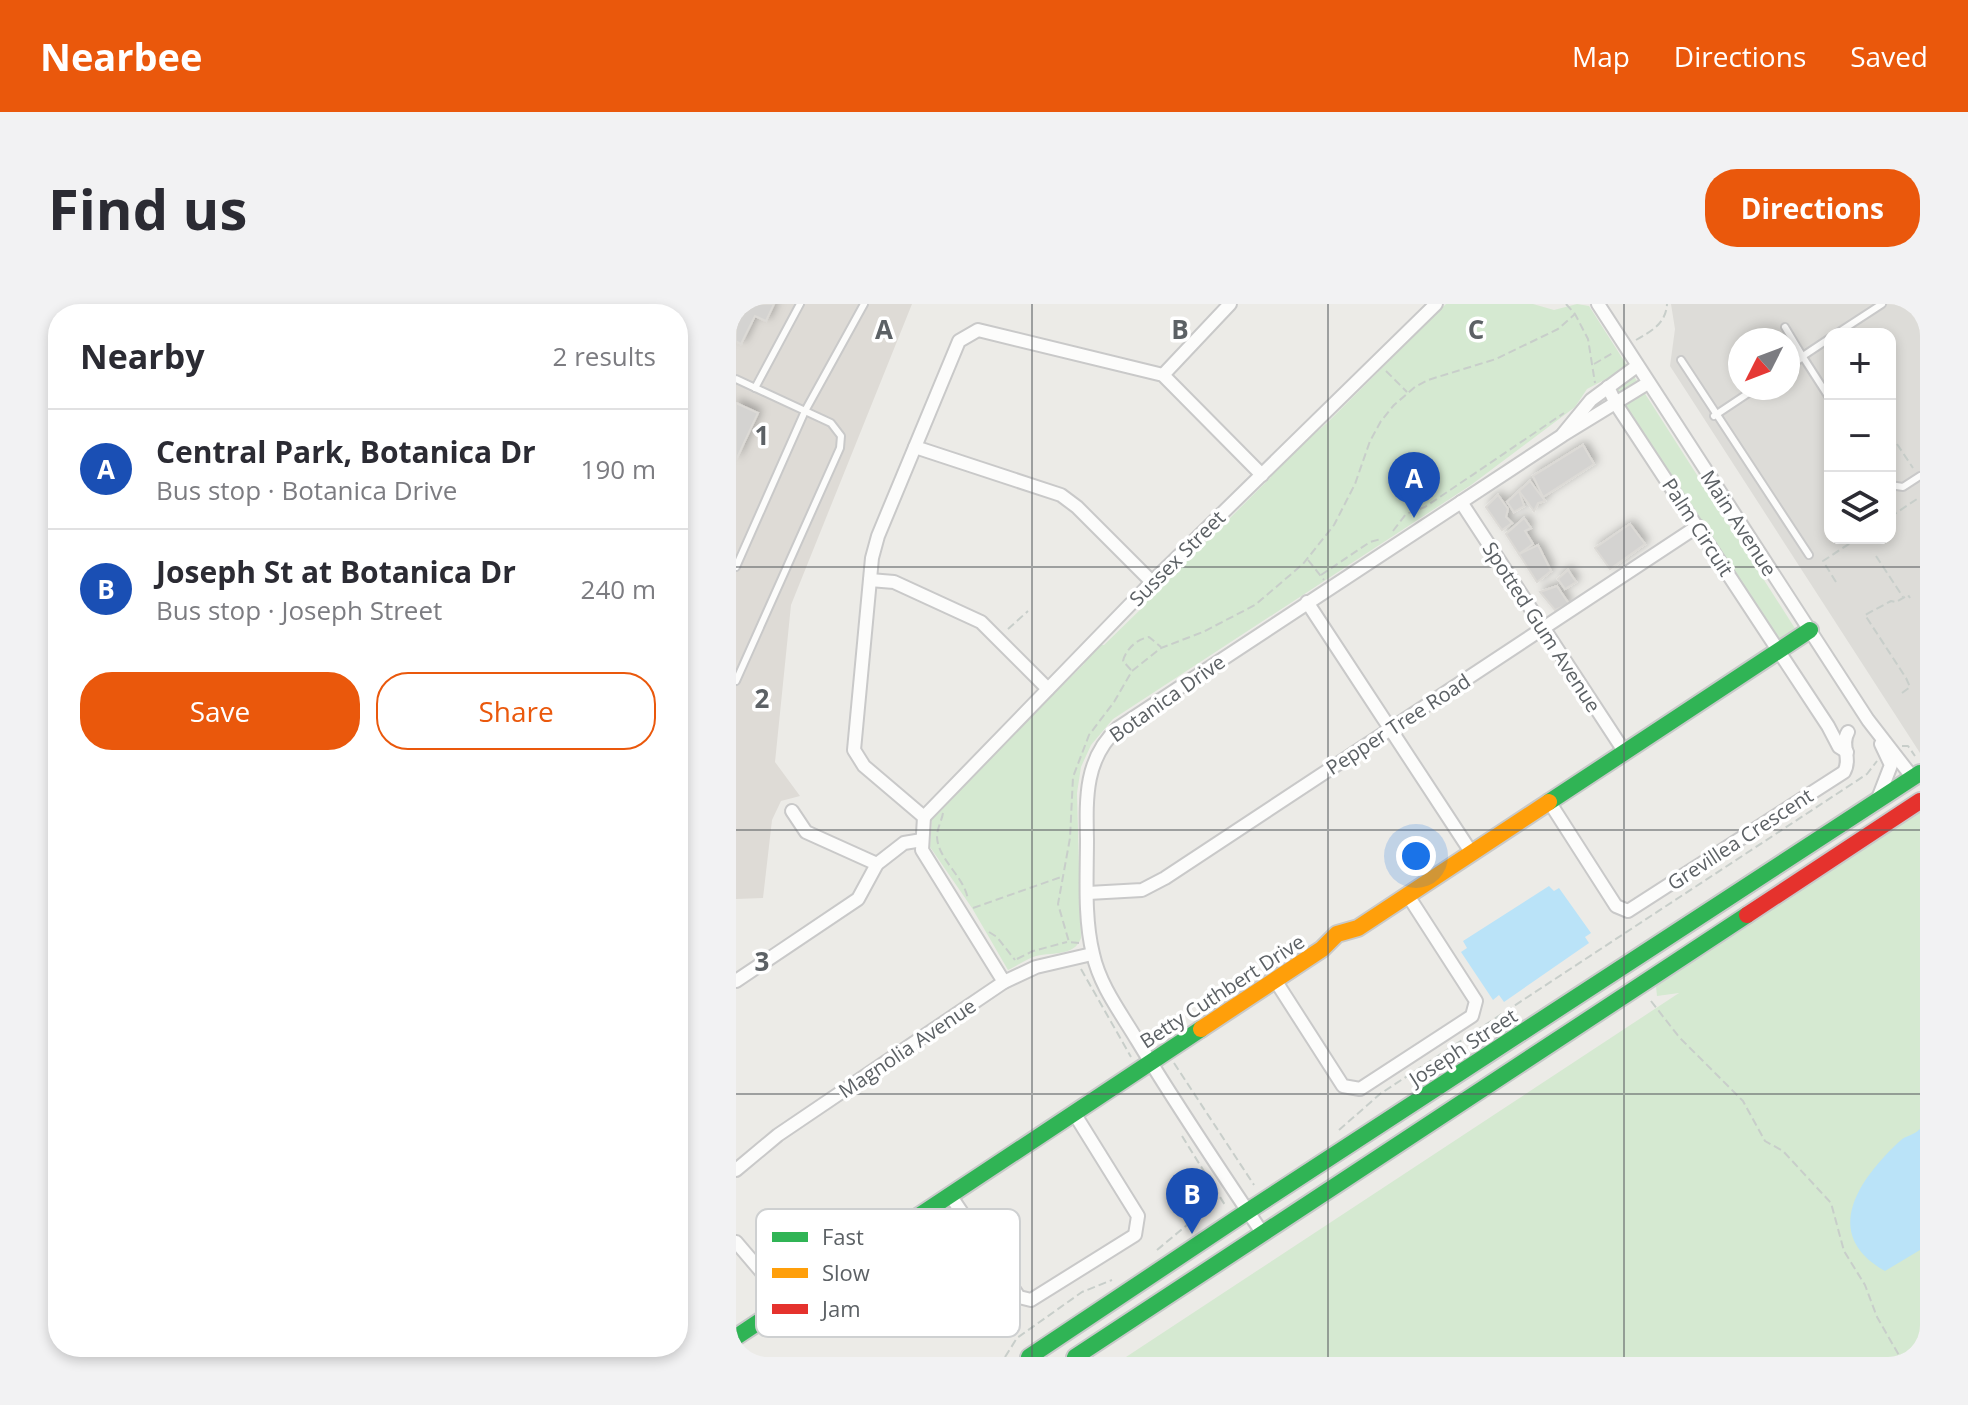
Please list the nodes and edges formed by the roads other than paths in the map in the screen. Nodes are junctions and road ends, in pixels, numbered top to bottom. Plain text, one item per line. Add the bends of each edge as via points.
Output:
1 (800, 304) edge
2 (864, 304) edge
3 (1230, 304) edge
4 (1598, 304) edge
5 (1882, 304) edge
6 (1428, 306) edge
7 (1785, 327) dead end
8 (1845, 328) edge
9 (1824, 342) edge
10 (1803, 357) junction
11 (1800, 359) edge
12 (1681, 360) dead end
13 (1637, 366) junction
14 (1163, 375) junction
15 (736, 379) edge
16 (1648, 383) junction
17 (1608, 387) junction
18 (755, 388) junction
19 (1824, 390) edge
20 (1738, 400) edge
21 (1616, 404) junction
22 (805, 411) junction
23 (1715, 415) junction
24 (1563, 435) junction
25 (915, 447) junction
26 (1919, 473) edge
27 (1262, 475) junction
28 (1896, 486) edge
29 (1461, 502) junction
30 (1698, 526) junction
31 (1809, 555) dead end
32 (736, 567) edge
33 (870, 580) junction
34 (1152, 582) junction
35 (1307, 602) junction
36 (1543, 628) junction
37 (1810, 630) junction
38 (1778, 651) junction
39 (736, 681) edge
40 (1048, 689) junction
41 (1868, 720) junction
42 (1828, 726) junction
43 (1390, 730) junction
44 (1848, 732) junction
45 (1624, 751) junction
46 (1847, 752) junction
47 (1889, 753) junction
48 (1916, 776) edge
49 (1877, 801) junction
50 (1920, 801) edge
51 (1550, 803) junction
52 (792, 811) dead end
53 (924, 817) junction
54 (922, 840) junction
55 (1471, 852) junction
56 (877, 864) junction
57 (1088, 893) junction
58 (1407, 894) junction
59 (1092, 948) junction
60 (1275, 980) junction
61 (736, 981) edge
62 (1004, 982) junction
63 (1145, 1066) junction
64 (1074, 1113) junction
65 (736, 1170) edge
66 (950, 1195) junction
67 (929, 1209) edge
68 (959, 1209) edge
69 (1248, 1211) junction
70 (1263, 1234) junction
71 (736, 1242) edge
72 (756, 1265) edge
73 (1020, 1297) edge
74 (756, 1324) edge
75 (736, 1337) edge
76 (1029, 1357) edge
77 (1075, 1357) edge

1 - 18 lane
2 - 22 lane
3 - 14 street
4 - 13 street, Main Avenue
5 - 8 lane
6 - 27 street, Sussex Street
7 - 10 lane
9 - 10 lane
10 - 11 lane
10 - 19 lane
12 - 23 lane
13 - 16 street, Main Avenue
13 - 17 street, Botanica Drive
14 - 25 street via 978,330 959,341
14 - 27 street
15 - 18 lane
16 - 21 street, Botanica Drive
16 - 37 street, Main Avenue
17 - 21 street, Palm Circuit
17 - 24 street, Botanica Drive
18 - 22 lane
20 - 23 lane
21 - 24 street, Botanica Drive
21 - 30 street, Palm Circuit
22 - 32 lane
22 - 39 lane via 837,427 840,448
23 - 31 lane
24 - 29 street, Botanica Drive
25 - 33 street via 878,536
25 - 34 street via 1061,495
26 - 28 lane via 1903,487
27 - 34 street, Sussex Street
29 - 35 street, Botanica Drive
29 - 36 street, Spotted Gum Avenue
30 - 36 street, Pepper Tree Road
30 - 38 street, Palm Circuit
33 - 40 street via 894,582 981,622
33 - 53 street via 854,750 864,766
34 - 40 street, Sussex Street
35 - 43 street
35 - 57 street, Botanica Drive via 1118,728 1099,748 1088,790
36 - 43 street, Pepper Tree Road
36 - 45 street, Spotted Gum Avenue
37 - 38 main road, Betty Cuthbert Drive
37 - 41 street, Main Avenue
38 - 42 street
38 - 45 main road, Betty Cuthbert Drive
40 - 53 street, Sussex Street
41 - 44 street
41 - 47 street, Main Avenue
42 - 44 street
42 - 46 street
43 - 55 street
43 - 57 street, Pepper Tree Road via 1154,884 1142,890
44 - 46 street
45 - 51 main road, Betty Cuthbert Drive
46 - 51 street, Grevillea Crescent via 1844,772 1628,911 1616,906
47 - 48 street, Main Avenue
47 - 49 street via 1891,765
48 - 49 main road, Joseph Street
49 - 69 main road, Joseph Street
50 - 70 main road
51 - 55 main road, Betty Cuthbert Drive
52 - 56 street via 806,832
53 - 54 street
54 - 56 street via 904,843
54 - 62 street via 922,850
55 - 58 main road, Betty Cuthbert Drive
56 - 61 street via 858,899
57 - 59 street, Botanica Drive
58 - 60 main road, Betty Cuthbert Drive via 1358,928 1333,935 1322,949
58 - 60 street via 1476,1001 1472,1016 1360,1089 1343,1086
59 - 62 street, Magnolia Avenue
59 - 63 street, Botanica Drive
60 - 63 main road, Betty Cuthbert Drive
62 - 65 street, Magnolia Avenue via 778,1135
63 - 64 main road, Betty Cuthbert Drive
63 - 69 street, Botanica Drive
64 - 66 main road, Betty Cuthbert Drive
64 - 73 street via 1138,1216 1135,1235 1031,1300
66 - 67 main road, Betty Cuthbert Drive
66 - 68 street
69 - 70 street, Botanica Drive
69 - 76 main road, Joseph Street
70 - 77 main road
71 - 72 street
74 - 75 main road, Betty Cuthbert Drive

